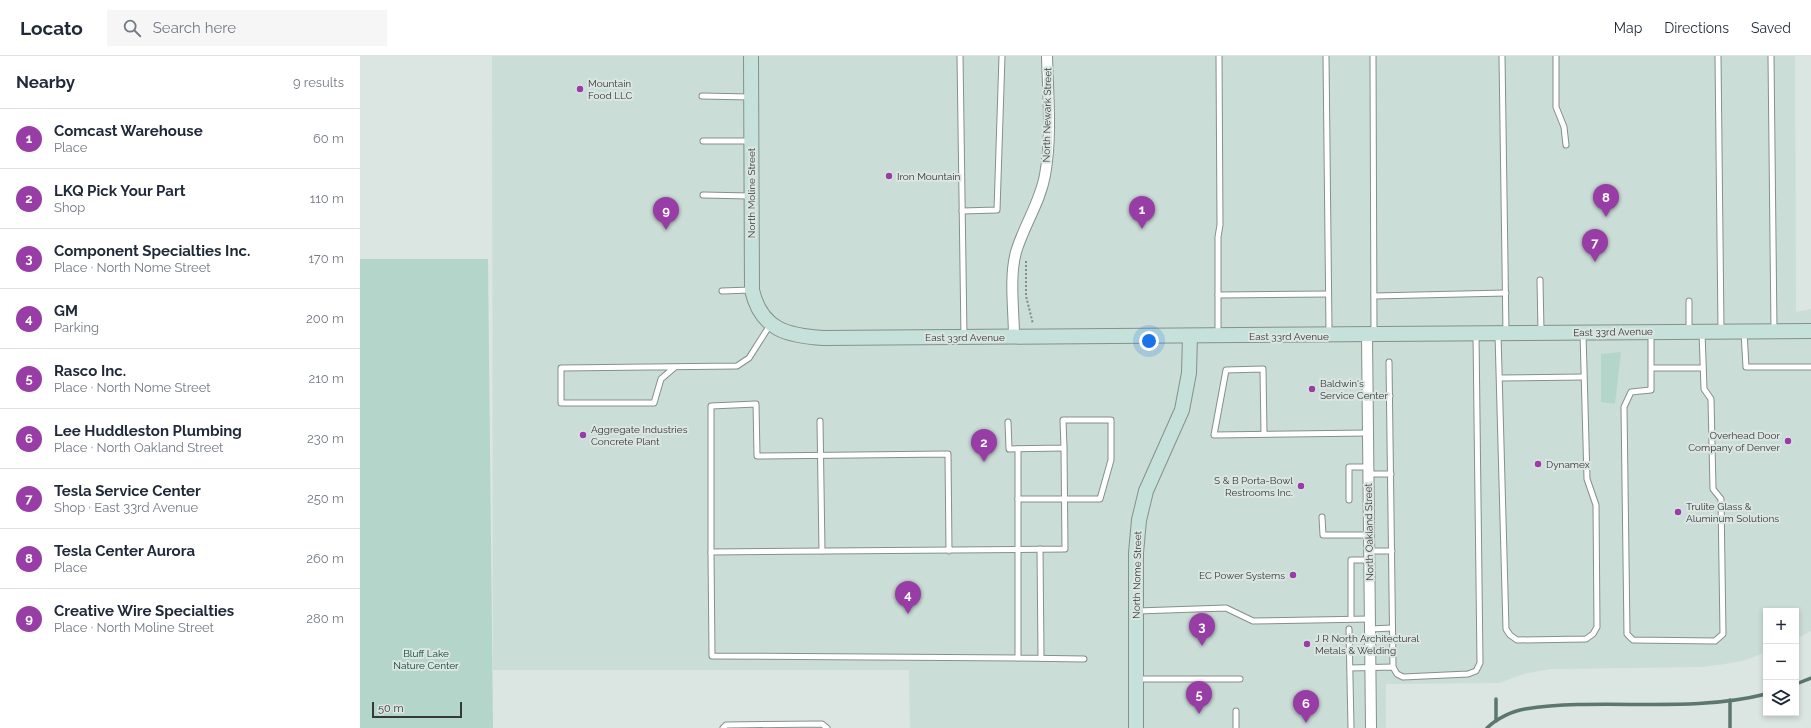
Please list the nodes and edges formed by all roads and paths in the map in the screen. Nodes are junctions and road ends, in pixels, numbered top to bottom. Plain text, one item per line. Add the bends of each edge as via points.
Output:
1 (751, 56) edge
2 (960, 56) edge
3 (1002, 56) edge
4 (1047, 56) edge
5 (1219, 56) edge
6 (1326, 56) edge
7 (1373, 56) edge
8 (1502, 56) edge
9 (1556, 56) edge
10 (1718, 56) edge
11 (1771, 56) edge
12 (702, 96) dead end
13 (751, 96) junction
14 (703, 141) dead end
15 (751, 141) junction
16 (1566, 145) dead end
17 (703, 195) dead end
18 (751, 196) junction
19 (962, 211) junction
20 (1540, 280) dead end
21 (752, 290) junction
22 (722, 291) dead end
23 (1328, 294) junction
24 (1506, 294) junction
25 (1218, 295) junction
26 (1374, 296) junction
27 (1689, 301) dead end
28 (770, 324) junction
29 (1696, 331) junction
30 (1721, 331) junction
31 (1744, 331) junction
32 (1774, 331) junction
33 (1811, 331) edge
34 (1651, 332) junction
35 (1541, 333) junction
36 (1583, 333) junction
37 (1476, 334) junction
38 (1502, 334) junction
39 (1329, 335) junction
40 (1370, 335) junction
41 (1190, 336) junction
42 (1218, 336) junction
43 (964, 337) junction
44 (1014, 337) junction
45 (1389, 362) dead end
46 (674, 367) junction
47 (1811, 367) edge
48 (1652, 368) junction
49 (1703, 368) junction
50 (1583, 377) junction
51 (1500, 378) junction
52 (1368, 396) junction
53 (1390, 396) junction
54 (820, 421) dead end
55 (1008, 422) dead end
56 (1368, 433) junction
57 (1264, 434) junction
58 (1064, 448) junction
59 (1018, 449) junction
60 (821, 455) junction
61 (1368, 471) junction
62 (1391, 474) junction
63 (1018, 499) junction
64 (1065, 499) junction
65 (1350, 500) dead end
66 (1322, 517) dead end
67 (1369, 535) junction
68 (1018, 549) junction
69 (1040, 549) junction
70 (822, 551) junction
71 (949, 551) junction
72 (1392, 551) junction
73 (711, 552) junction
74 (1369, 556) junction
75 (1136, 611) junction
76 (1351, 618) junction
77 (1370, 624) junction
78 (1392, 628) junction
79 (1349, 629) dead end
80 (1018, 658) junction
81 (1041, 658) junction
82 (1084, 658) dead end
83 (1393, 667) junction
84 (1350, 668) junction
85 (1371, 668) junction
86 (1136, 679) junction
87 (1240, 679) dead end
88 (1236, 711) dead end
89 (723, 728) edge
90 (827, 728) edge
91 (1136, 728) edge
92 (1236, 728) edge
93 (1351, 728) edge
94 (1372, 728) edge

1 - 13 street, North Moline Street
2 - 19 lane
3 - 19 lane via 997,210
4 - 44 street, North Newark Street via 1046,173 1016,254
5 - 25 lane
6 - 23 lane
7 - 26 lane
8 - 24 lane
9 - 16 lane via 1556,107 1564,127
10 - 30 lane
11 - 32 lane
12 - 13 lane
13 - 15 street, North Moline Street
14 - 15 lane
15 - 18 street, North Moline Street
17 - 18 lane
18 - 21 street, North Moline Street
19 - 43 lane
20 - 35 lane
21 - 22 lane
21 - 28 street, North Moline Street via 759,312
23 - 25 lane
23 - 39 lane
24 - 26 lane
24 - 38 lane
25 - 42 lane
26 - 40 lane
27 - 29 lane
28 - 43 street, East 33rd Avenue via 786,333 811,337
28 - 46 lane via 749,358 737,366
29 - 30 street, East 33rd Avenue
29 - 34 street, East 33rd Avenue
29 - 49 lane
30 - 31 street, East 33rd Avenue
31 - 32 street, East 33rd Avenue
31 - 47 lane via 1746,367
32 - 33 street, East 33rd Avenue
34 - 36 street, East 33rd Avenue
34 - 48 lane
35 - 36 street, East 33rd Avenue
35 - 38 street, East 33rd Avenue
36 - 50 lane
37 - 38 street, East 33rd Avenue
37 - 40 street, East 33rd Avenue
37 - 83 lane via 1480,663 1476,671 1453,675 1403,677 1397,674
38 - 51 lane
39 - 40 street, East 33rd Avenue
39 - 42 street, East 33rd Avenue
40 - 52 street, North Oakland Street
41 - 42 street, East 33rd Avenue
41 - 44 street, East 33rd Avenue
41 - 75 street, North Nome Street via 1189,373 1182,410 1146,491 1139,520
43 - 44 street, East 33rd Avenue
45 - 53 lane
46 - 46 lane via 561,368 561,403 654,403 661,379
48 - 49 lane
48 - 49 lane via 1651,390 1631,392 1624,408 1627,634 1633,640 1715,641 1723,634 1721,499 1713,489 1711,399 1704,389
50 - 51 lane
50 - 51 lane via 1587,479 1596,504 1597,627 1586,639 1517,640 1506,629
52 - 53 lane
52 - 56 street, North Oakland Street
53 - 62 lane
54 - 60 lane
55 - 59 lane via 1009,449
56 - 57 lane
56 - 61 street, North Oakland Street
57 - 57 lane via 1214,434 1226,370 1263,369
58 - 59 lane
58 - 64 lane
58 - 64 lane via 1063,420 1111,420 1111,460 1100,499
59 - 63 lane
60 - 70 lane
60 - 71 lane via 948,454
60 - 73 lane via 757,456 756,404 711,406
61 - 62 lane
61 - 65 lane via 1350,467
61 - 67 street, North Oakland Street
62 - 72 lane
63 - 64 lane
63 - 68 lane
64 - 69 lane via 1065,549
66 - 67 lane via 1323,535
67 - 74 street, North Oakland Street
68 - 69 lane
68 - 71 lane
68 - 80 lane
69 - 81 lane
70 - 71 lane
70 - 73 lane
72 - 74 lane
72 - 78 lane
73 - 80 lane via 712,656
74 - 76 lane via 1351,560
74 - 77 street, North Oakland Street
75 - 76 lane via 1226,608 1253,621
75 - 86 street, North Nome Street
76 - 77 lane
77 - 78 lane
77 - 85 street, North Oakland Street
78 - 83 lane
79 - 84 lane
80 - 81 lane
81 - 82 lane
83 - 85 lane
84 - 85 lane
84 - 93 lane
85 - 94 street, North Oakland Street
86 - 87 lane
86 - 91 street, North Nome Street
88 - 92 lane
89 - 90 lane via 726,725 822,724

